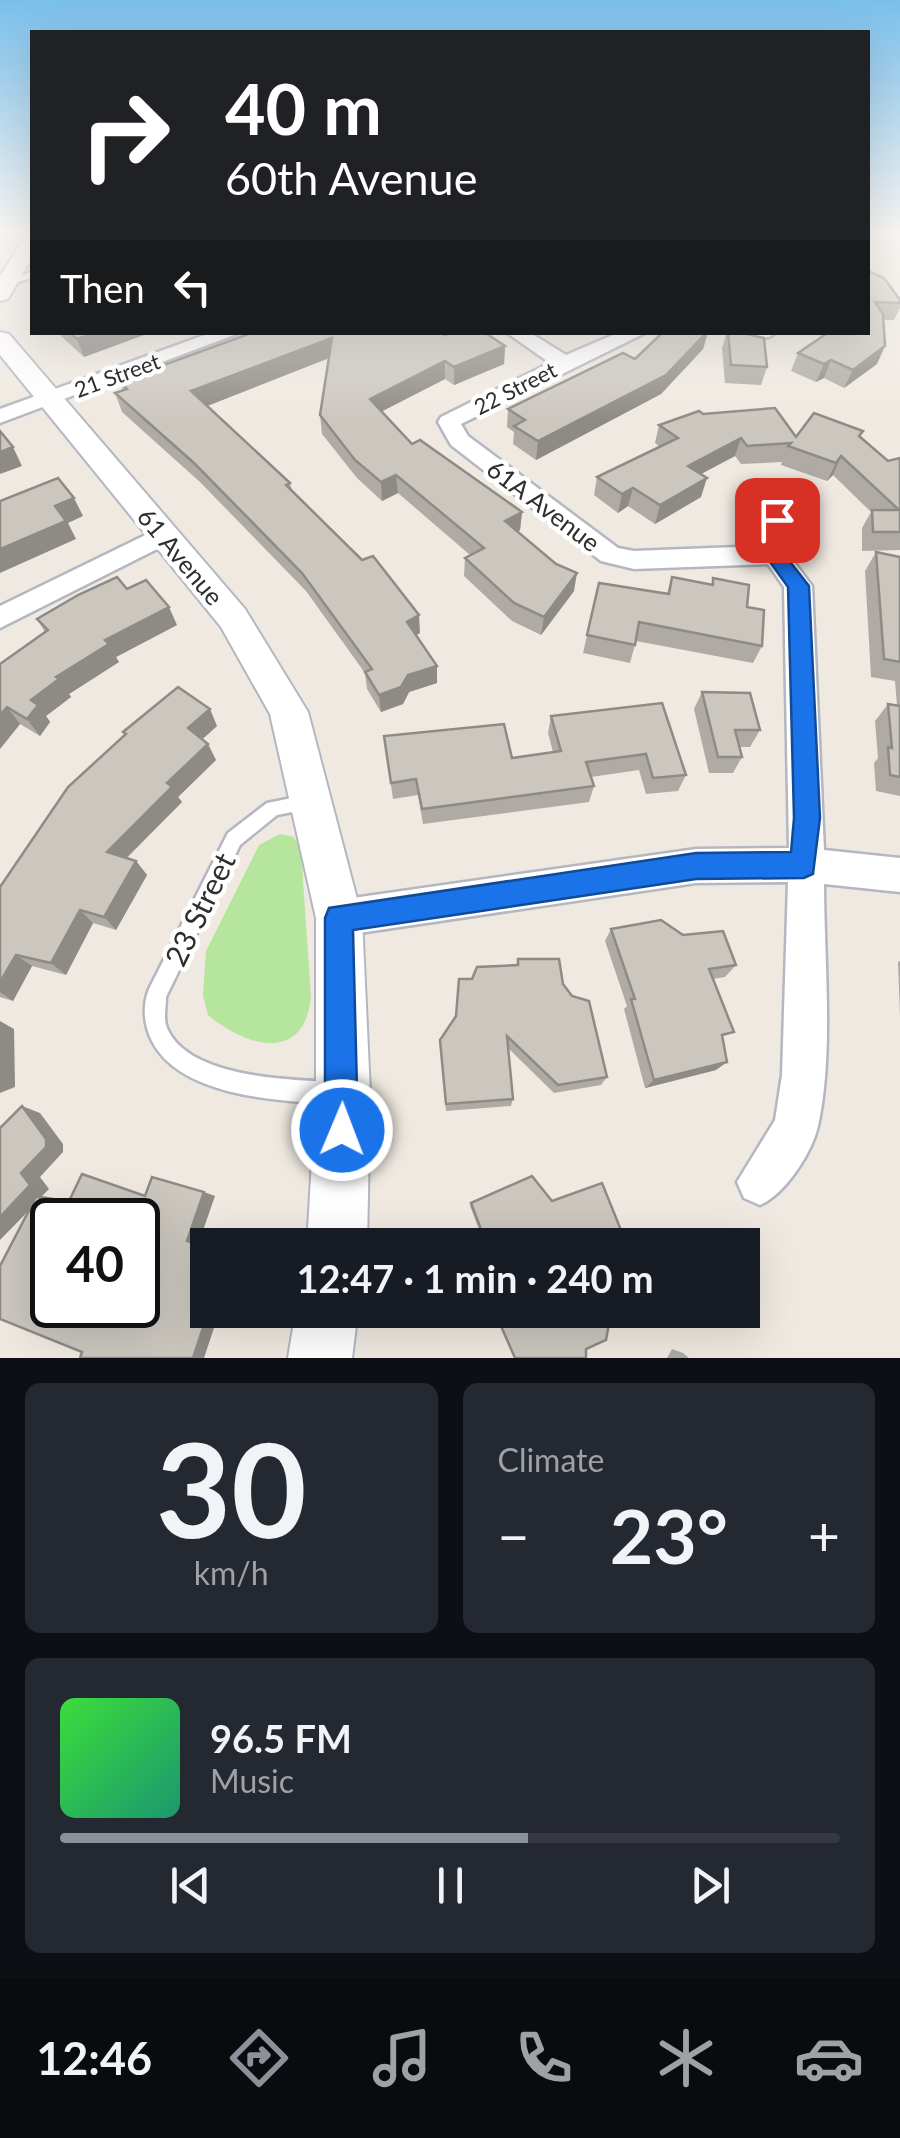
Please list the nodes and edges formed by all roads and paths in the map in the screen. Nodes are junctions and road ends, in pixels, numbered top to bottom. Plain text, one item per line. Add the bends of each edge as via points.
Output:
1 (225, 335) edge
2 (519, 335) edge
3 (631, 335) edge
4 (0, 339) edge
5 (565, 363) junction
6 (49, 400) junction
7 (0, 416) edge
8 (449, 422) joint
9 (777, 520) dead end
10 (164, 535) junction
11 (774, 555) junction
12 (0, 618) edge
13 (312, 802) junction
14 (804, 865) junction
15 (900, 875) edge
16 (339, 918) junction
17 (343, 1093) junction
18 (760, 1182) dead end
19 (338, 1228) edge
20 (324, 1328) edge
21 (320, 1358) edge

1 - 6 street, 21 Street
2 - 5 street
3 - 5 street, 22 Street
4 - 6 street, 61 Avenue
5 - 8 street, 22 Street
6 - 7 street, 21 Street
6 - 10 street, 61 Avenue
8 - 11 street, 61A Avenue via 459,440 610,555
9 - 11 street
10 - 12 street
10 - 13 street, 61 Avenue via 233,618 289,712
11 - 14 street via 798,586
13 - 16 street
13 - 17 lane, 23 Street via 273,808 234,839 151,1015 157,1040 178,1061 262,1088
14 - 15 street
14 - 16 street via 696,866
14 - 18 street via 803,1075 796,1128
16 - 17 street
17 - 19 street
20 - 21 street

